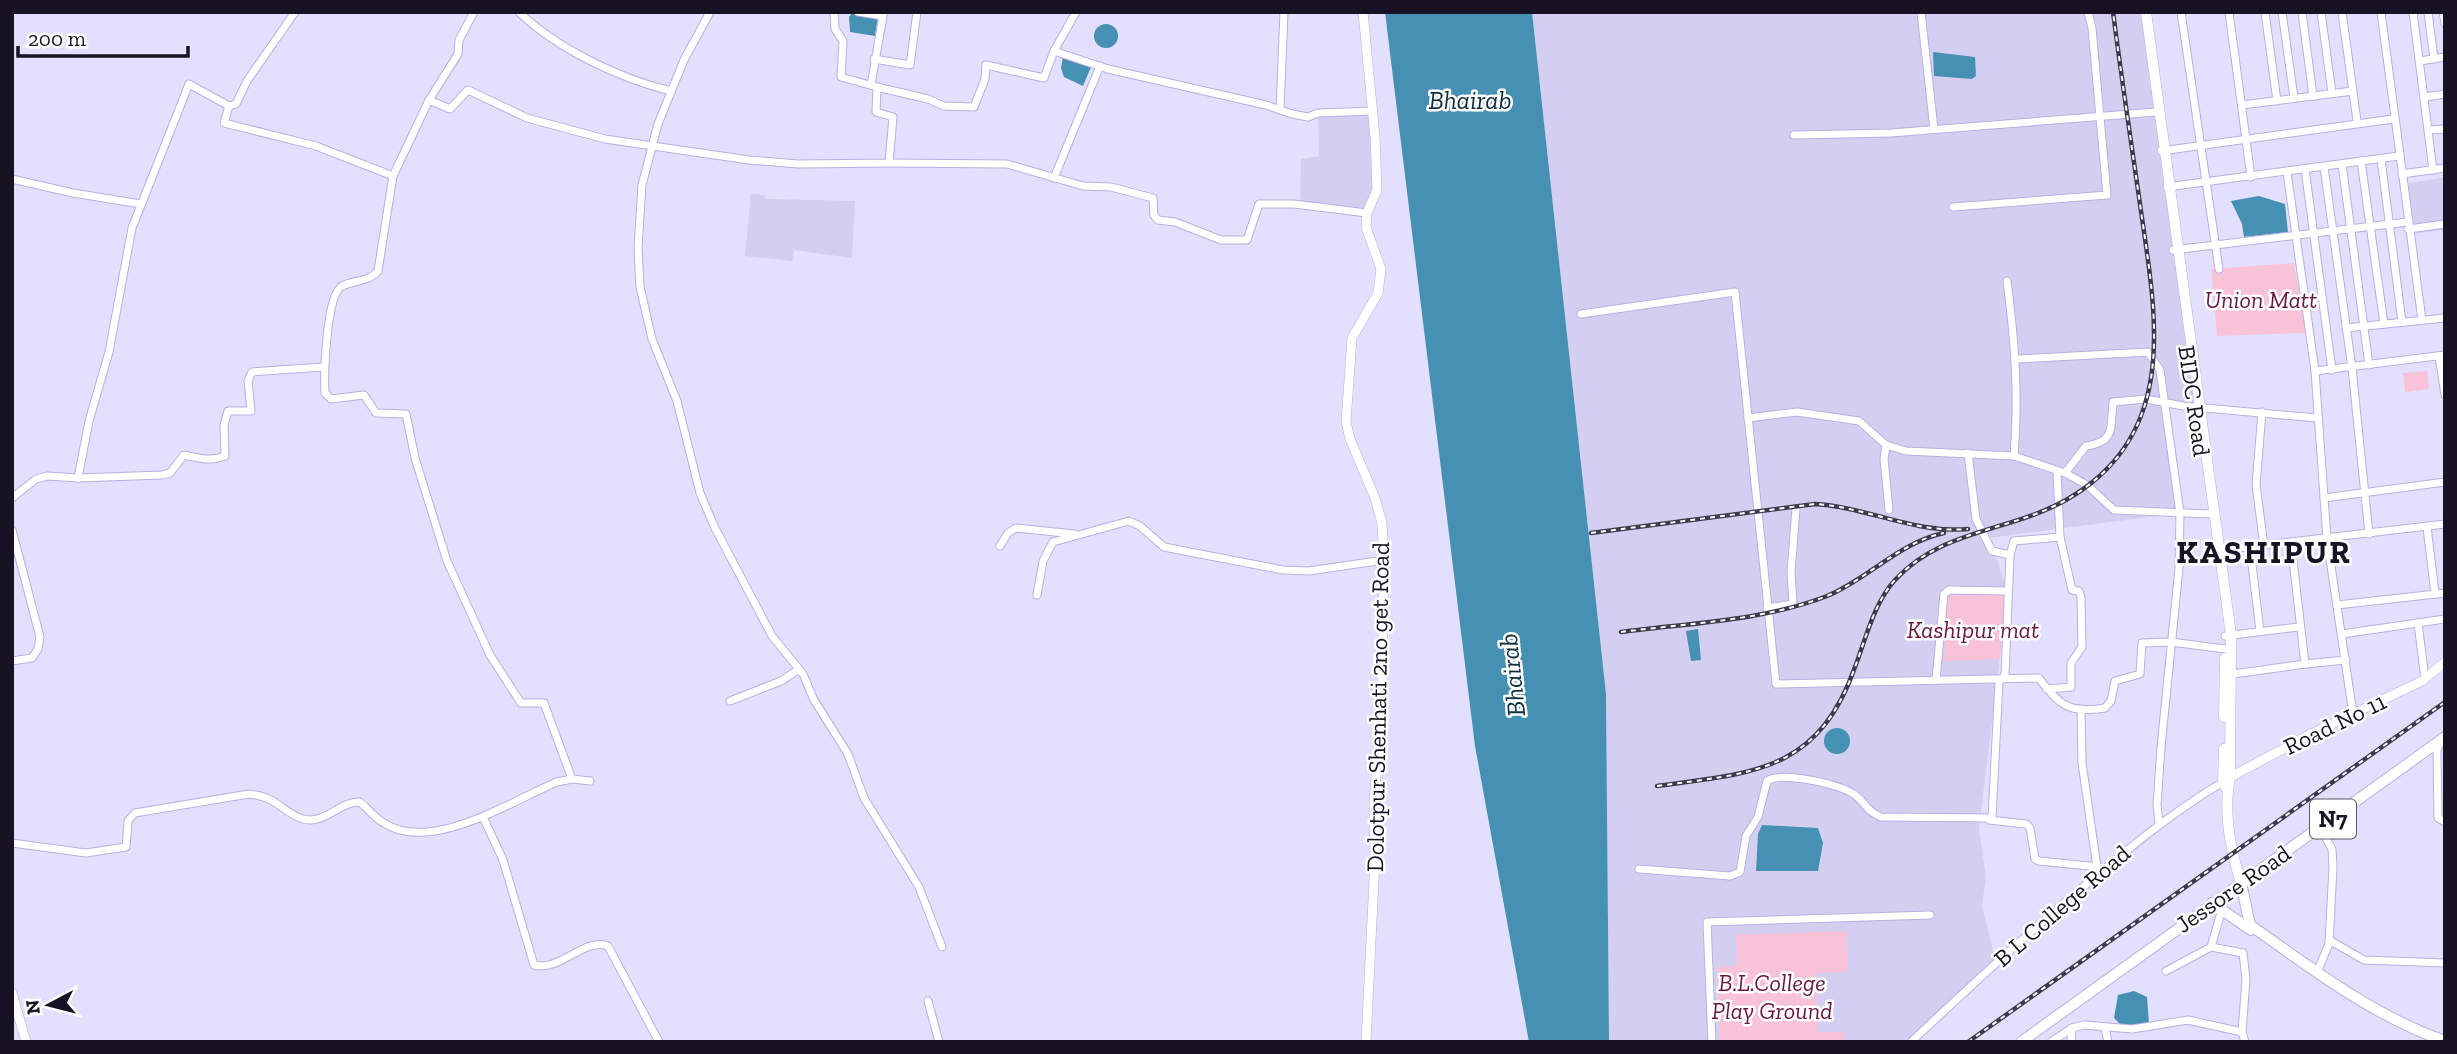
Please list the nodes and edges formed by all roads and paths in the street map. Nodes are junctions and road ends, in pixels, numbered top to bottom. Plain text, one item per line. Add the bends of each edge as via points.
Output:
1 (295, 12) edge
2 (474, 12) edge
3 (519, 12) edge
4 (710, 12) edge
5 (834, 12) edge
6 (858, 12) edge
7 (917, 12) edge
8 (1076, 12) edge
9 (1284, 12) edge
10 (1363, 12) edge
11 (1921, 12) edge
12 (2088, 12) edge
13 (2144, 12) edge
14 (2181, 12) edge
15 (2229, 12) edge
16 (2265, 12) edge
17 (2282, 12) edge
18 (2302, 12) edge
19 (2321, 12) edge
20 (2342, 12) edge
21 (2381, 12) edge
22 (2413, 12) edge
23 (2428, 12) edge
24 (2443, 12) edge
25 (883, 14) edge
26 (2445, 23) edge
27 (1054, 51) junction
28 (2445, 57) edge
29 (2434, 58) junction
30 (874, 59) junction
31 (2420, 61) junction
32 (1100, 66) junction
33 (874, 86) junction
34 (671, 91) junction
35 (2353, 91) junction
36 (2332, 93) junction
37 (2445, 94) edge
38 (2313, 96) junction
39 (2425, 97) junction
40 (2294, 98) junction
41 (429, 100) junction
42 (2277, 100) junction
43 (2242, 105) junction
44 (229, 106) junction
45 (1280, 110) junction
46 (1372, 111) junction
47 (2155, 112) junction
48 (2099, 118) junction
49 (2393, 119) junction
50 (2357, 121) dead end
51 (2445, 128) edge
52 (1934, 130) junction
53 (2430, 130) junction
54 (1794, 135) dead end
55 (2246, 139) junction
56 (651, 145) junction
57 (2201, 146) junction
58 (2163, 151) junction
59 (2399, 156) junction
60 (2381, 159) junction
61 (2361, 161) junction
62 (889, 163) junction
63 (2342, 164) junction
64 (2324, 167) junction
65 (2445, 168) edge
66 (2305, 169) junction
67 (2433, 170) junction
68 (2287, 172) junction
69 (2402, 174) junction
70 (393, 176) junction
71 (2251, 177) junction
72 (1054, 178) junction
73 (12, 179) edge
74 (2206, 183) junction
75 (2168, 187) junction
76 (141, 204) junction
77 (1953, 207) dead end
78 (1367, 213) junction
79 (2444, 224) edge
80 (2388, 225) junction
81 (2408, 226) junction
82 (2370, 227) junction
83 (2350, 229) junction
84 (2445, 230) edge
85 (2332, 231) junction
86 (2314, 233) junction
87 (2295, 236) junction
88 (2217, 245) junction
89 (2176, 250) junction
90 (2218, 269) dead end
91 (2007, 281) dead end
92 (1581, 314) dead end
93 (2445, 318) edge
94 (2422, 320) junction
95 (2402, 322) junction
96 (2384, 324) junction
97 (2364, 327) junction
98 (2346, 328) junction
99 (2442, 356) edge
100 (2018, 359) junction
101 (2370, 365) junction
102 (323, 367) junction
103 (2352, 368) junction
104 (2332, 370) junction
105 (2315, 371) junction
106 (2445, 395) edge
107 (2164, 403) junction
108 (2197, 406) junction
109 (2262, 412) junction
110 (1748, 418) junction
111 (2317, 418) junction
112 (1886, 445) junction
113 (1968, 453) junction
114 (2014, 456) junction
115 (2057, 471) junction
116 (2066, 473) junction
117 (78, 478) junction
118 (2445, 482) edge
119 (2364, 493) junction
120 (12, 498) edge
121 (2324, 498) junction
122 (1796, 509) dead end
123 (1888, 510) dead end
124 (2179, 513) junction
125 (2210, 514) junction
126 (2445, 524) edge
127 (2427, 527) junction
128 (12, 530) edge
129 (1075, 534) junction
130 (2369, 534) junction
131 (2060, 537) junction
132 (2327, 539) junction
133 (2291, 543) junction
134 (1000, 546) dead end
135 (2264, 547) junction
136 (2250, 548) junction
137 (2217, 551) junction
138 (2010, 555) junction
139 (1384, 560) junction
140 (2008, 591) junction
141 (2445, 593) edge
142 (2435, 594) junction
143 (1037, 595) dead end
144 (2337, 605) junction
145 (1767, 608) junction
146 (2445, 619) edge
147 (2418, 623) junction
148 (2300, 627) junction
149 (2260, 631) junction
150 (2342, 634) junction
151 (2228, 636) junction
152 (2171, 642) junction
153 (2225, 649) junction
154 (12, 660) edge
155 (2346, 660) junction
156 (2445, 662) edge
157 (2305, 664) junction
158 (799, 668) junction
159 (2228, 675) junction
160 (2003, 678) junction
161 (2425, 679) junction
162 (1936, 680) junction
163 (2047, 689) junction
164 (730, 701) dead end
165 (2081, 709) junction
166 (2353, 714) junction
167 (2443, 738) edge
168 (572, 779) junction
169 (590, 781) dead end
170 (2227, 783) junction
171 (483, 817) junction
172 (1989, 820) junction
173 (2445, 822) edge
174 (2159, 823) junction
175 (2320, 828) junction
176 (12, 844) edge
177 (2097, 867) junction
178 (2107, 867) junction
179 (1639, 869) dead end
180 (2241, 883) junction
181 (2212, 903) junction
182 (2222, 909) junction
183 (1930, 915) dead end
184 (2329, 940) junction
185 (942, 947) dead end
186 (2211, 947) junction
187 (2445, 963) edge
188 (2166, 971) dead end
189 (2317, 972) junction
190 (12, 993) edge
191 (928, 1001) dead end
192 (2072, 1028) junction
193 (2105, 1028) junction
194 (2242, 1032) junction
195 (2445, 1041) edge
196 (26, 1042) edge
197 (659, 1042) edge
198 (939, 1042) edge
199 (1366, 1042) edge
200 (1712, 1042) edge
201 (1912, 1042) edge
202 (2021, 1042) edge
203 (2052, 1042) edge
204 (2071, 1042) edge
205 (2108, 1042) edge
206 (2245, 1042) edge
207 (2435, 1042) edge

1 - 44 street via 236,104
2 - 41 street via 459,40 458,54
3 - 34 street via 552,40 587,59
4 - 34 street
5 - 33 street via 835,29 843,41 841,77
6 - 25 street
7 - 30 street via 910,65
8 - 27 street
9 - 45 street
10 - 46 street, Dolotpur Shenhati 2no get Road
11 - 52 street
12 - 48 street
13 - 47 main road, BIDC Road
13 - 58 main road, BIDC Road
14 - 57 street
15 - 43 street
16 - 42 street
17 - 40 street
18 - 38 street
19 - 36 street
20 - 35 street
21 - 49 street
22 - 31 street
23 - 29 street
24 - 26 street
25 - 30 street
27 - 32 street
27 - 33 street via 1044,78 986,65 974,107 944,106
28 - 29 street
29 - 31 street
30 - 33 street
31 - 39 street
32 - 45 street
32 - 72 street
33 - 62 street via 876,112 894,120
34 - 56 street
35 - 36 street
35 - 50 street
36 - 38 street
37 - 39 street
38 - 40 street
39 - 53 street
40 - 42 street
41 - 56 street via 450,109 468,90 527,118 605,139
41 - 70 street
42 - 43 street
43 - 55 street
44 - 70 street via 224,123 316,146
44 - 76 street via 189,84
45 - 46 street via 1308,117
46 - 78 street, Dolotpur Shenhati 2no get Road via 1377,190
47 - 48 street
47 - 58 main road, BIDC Road
48 - 52 street
48 - 77 street via 2106,195
49 - 55 street
49 - 59 street
51 - 53 street
52 - 54 street
53 - 67 street
55 - 57 street
55 - 71 street
56 - 62 street via 798,164
56 - 158 street via 642,185 638,248 640,287 652,339 677,401 700,493 715,528 772,636
57 - 58 street
57 - 74 street
58 - 75 main road, BIDC Road
59 - 60 street
59 - 69 street
60 - 61 street
60 - 80 street
61 - 63 street
61 - 82 street
62 - 72 street via 1007,164
63 - 64 street
63 - 83 street
64 - 66 street
64 - 85 street
65 - 67 street
66 - 68 street
66 - 86 street
67 - 69 street
68 - 71 street
68 - 87 street
69 - 81 street
70 - 102 street via 377,271 338,290 326,330
71 - 74 street
72 - 78 street via 1153,198 1158,220 1221,240 1247,240 1259,204
73 - 76 street
74 - 75 street
74 - 88 street
75 - 89 main road, BIDC Road
76 - 117 street
78 - 139 street, Dolotpur Shenhati 2no get Road via 1366,228 1381,269 1377,293 1352,338 1346,422 1382,523
79 - 81 street
79 - 84 street
80 - 81 street
80 - 82 street
80 - 95 street
81 - 94 street
82 - 83 street
82 - 96 street
83 - 85 street
83 - 97 street
85 - 86 street
85 - 98 street
86 - 87 street
86 - 104 street
87 - 88 street
87 - 105 street
88 - 89 street
88 - 90 street
89 - 108 main road, BIDC Road
91 - 100 street
92 - 110 street via 1735,292
93 - 94 street
94 - 95 street
95 - 96 street
96 - 97 street
97 - 98 street
97 - 101 street
98 - 103 street
99 - 101 street
99 - 106 street
100 - 107 street via 2148,352 2160,370
100 - 114 street
101 - 103 street
102 - 117 street via 252,372 248,381 251,411 228,411 225,456 208,461 184,455 170,473 146,478
102 - 168 street via 327,397 364,395 376,413 406,414 447,561 490,655 521,703 544,703
103 - 104 street
103 - 119 street
104 - 105 street
105 - 111 street
107 - 108 street
107 - 116 street via 2146,399 2113,402 2109,437 2102,444 2086,446
107 - 124 street
108 - 109 street
108 - 125 main road, BIDC Road
108 - 137 main road, BIDC Road
109 - 111 street
109 - 135 street via 2256,485
110 - 112 street via 1797,412 1859,421
110 - 145 street
111 - 121 street
112 - 113 street via 1906,451
112 - 123 street
113 - 114 street
113 - 138 street via 1976,519 1992,551
114 - 115 street
115 - 116 street
115 - 131 street
116 - 124 street via 2114,510
117 - 120 street via 36,479
118 - 119 street
119 - 121 street
119 - 130 street
121 - 132 street
122 - 145 street via 1793,604
124 - 125 street
124 - 152 street
125 - 137 main road, BIDC Road
126 - 127 street
127 - 130 street
127 - 142 street
128 - 154 street via 40,637 32,658
129 - 134 street via 1016,528
129 - 139 street via 1129,521 1164,547 1283,570
129 - 143 street via 1053,542 1043,561
130 - 132 street
131 - 138 street via 2014,541
131 - 163 street via 2072,590 2079,591 2081,597 2082,647 2071,663 2071,687
132 - 133 street
132 - 144 street
133 - 135 street
133 - 148 street
135 - 136 street
136 - 137 street
136 - 149 street
137 - 151 main road, BIDC Road
138 - 140 street
139 - 199 street, Dolotpur Shenhati 2no get Road
140 - 160 street
140 - 162 street via 1948,590 1944,594
141 - 142 street
142 - 144 street
144 - 150 street
145 - 162 street via 1776,684
146 - 147 street
147 - 150 street
147 - 161 street
148 - 149 street
148 - 157 street
149 - 151 street
150 - 155 street
151 - 153 main road, BIDC Road
151 - 159 main road, BIDC Road
152 - 153 street
152 - 165 street via 2142,643 2140,674 2115,681 2105,708
152 - 174 street via 2157,794
153 - 159 main road, BIDC Road
155 - 157 street
155 - 166 street
156 - 161 street, Road No 11
157 - 159 street
158 - 164 street via 781,681
158 - 185 street via 848,754 864,798 919,887
159 - 170 main road, BIDC Road
160 - 162 street
160 - 163 street via 2039,678
160 - 172 street
161 - 166 street, Road No 11
163 - 165 street via 2049,696
165 - 177 street via 2081,753
166 - 170 street, Road No 11
167 - 173 street via 2437,750 2438,818
167 - 175 main road, Jessore Road / N7
168 - 169 street
168 - 171 street via 509,802
170 - 174 street, B L College Road
170 - 180 main road, BIDC Road via 2232,855
171 - 176 street via 438,831 418,831 386,825 359,802 323,818 303,819 267,796 250,794 135,814 128,821 126,848 86,853
171 - 197 street via 503,860 534,965 555,965 600,944 608,946
172 - 177 street via 2026,824 2039,861
172 - 179 street via 1881,817 1868,812 1854,793 1775,776 1767,781 1758,817 1746,836 1741,872 1730,876
174 - 178 street, B L College Road
175 - 180 main road, Jessore Road / N7
175 - 184 street via 2332,849
177 - 178 street
178 - 201 street, B L College Road via 2006,952
180 - 181 main road, Jessore Road / N7
180 - 189 main road via 2250,925
181 - 182 main road
181 - 202 main road, Jessore Road / N7
182 - 186 street
182 - 207 main road via 2314,976
183 - 200 street via 1707,922
184 - 187 street via 2364,960
184 - 189 street
186 - 188 street
186 - 194 street via 2243,953
189 - 195 main road via 2393,1018
190 - 196 street
191 - 198 street
192 - 193 street
192 - 203 street
192 - 204 street
193 - 194 street via 2133,1029 2188,1020
193 - 205 street
194 - 206 street

